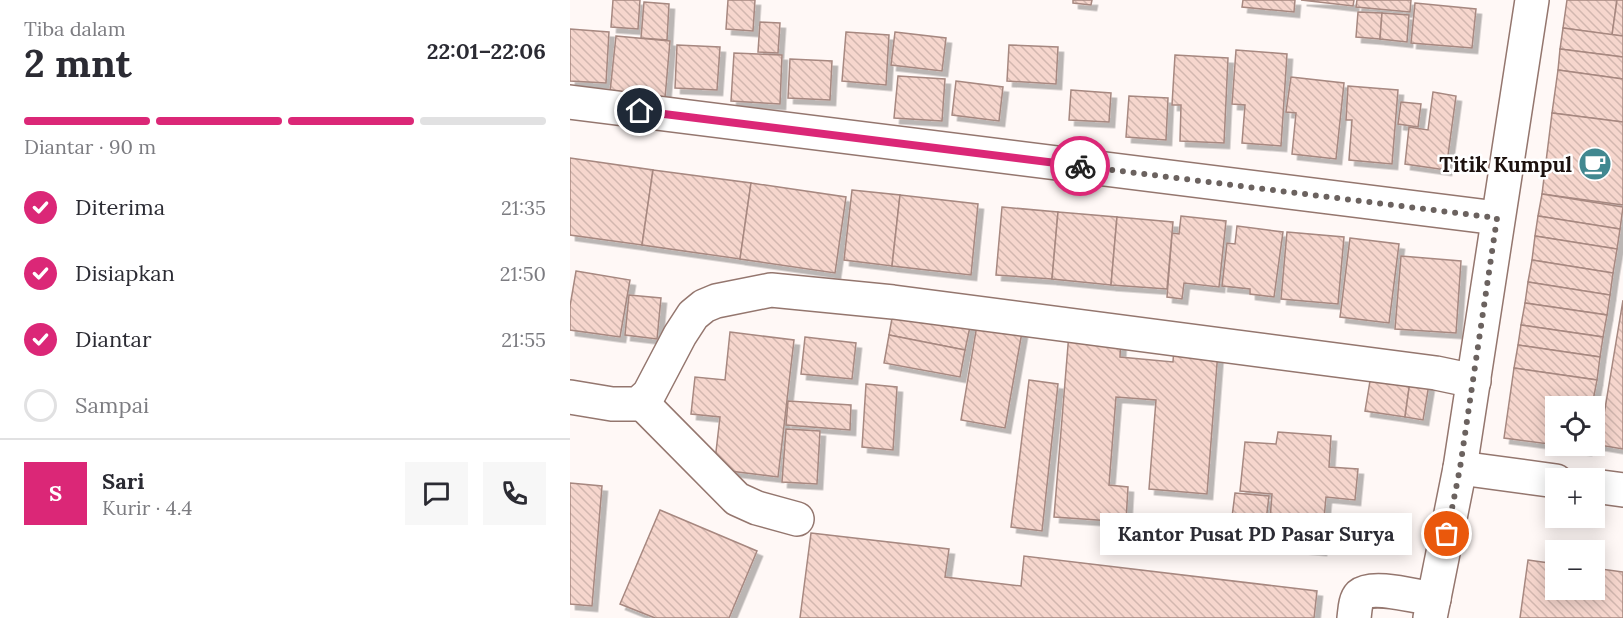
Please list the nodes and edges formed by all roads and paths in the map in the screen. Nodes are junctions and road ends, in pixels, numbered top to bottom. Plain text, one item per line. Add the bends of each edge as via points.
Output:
1 (1532, 0) edge
2 (570, 102) edge
3 (1497, 218) junction
4 (1474, 381) junction
5 (570, 397) edge
6 (641, 402) junction
7 (1460, 468) junction
8 (1545, 480) edge
9 (1605, 487) edge
10 (1623, 489) edge
11 (797, 519) dead end
12 (1432, 609) edge
13 (1354, 618) edge

1 - 3 street
2 - 3 street
3 - 4 street
4 - 6 street via 893,302 771,290 716,301 693,315 650,393
4 - 7 street
5 - 6 street via 619,405
6 - 11 street via 737,499
7 - 8 street
7 - 12 street
9 - 10 street
12 - 13 street via 1375,589 1357,599

